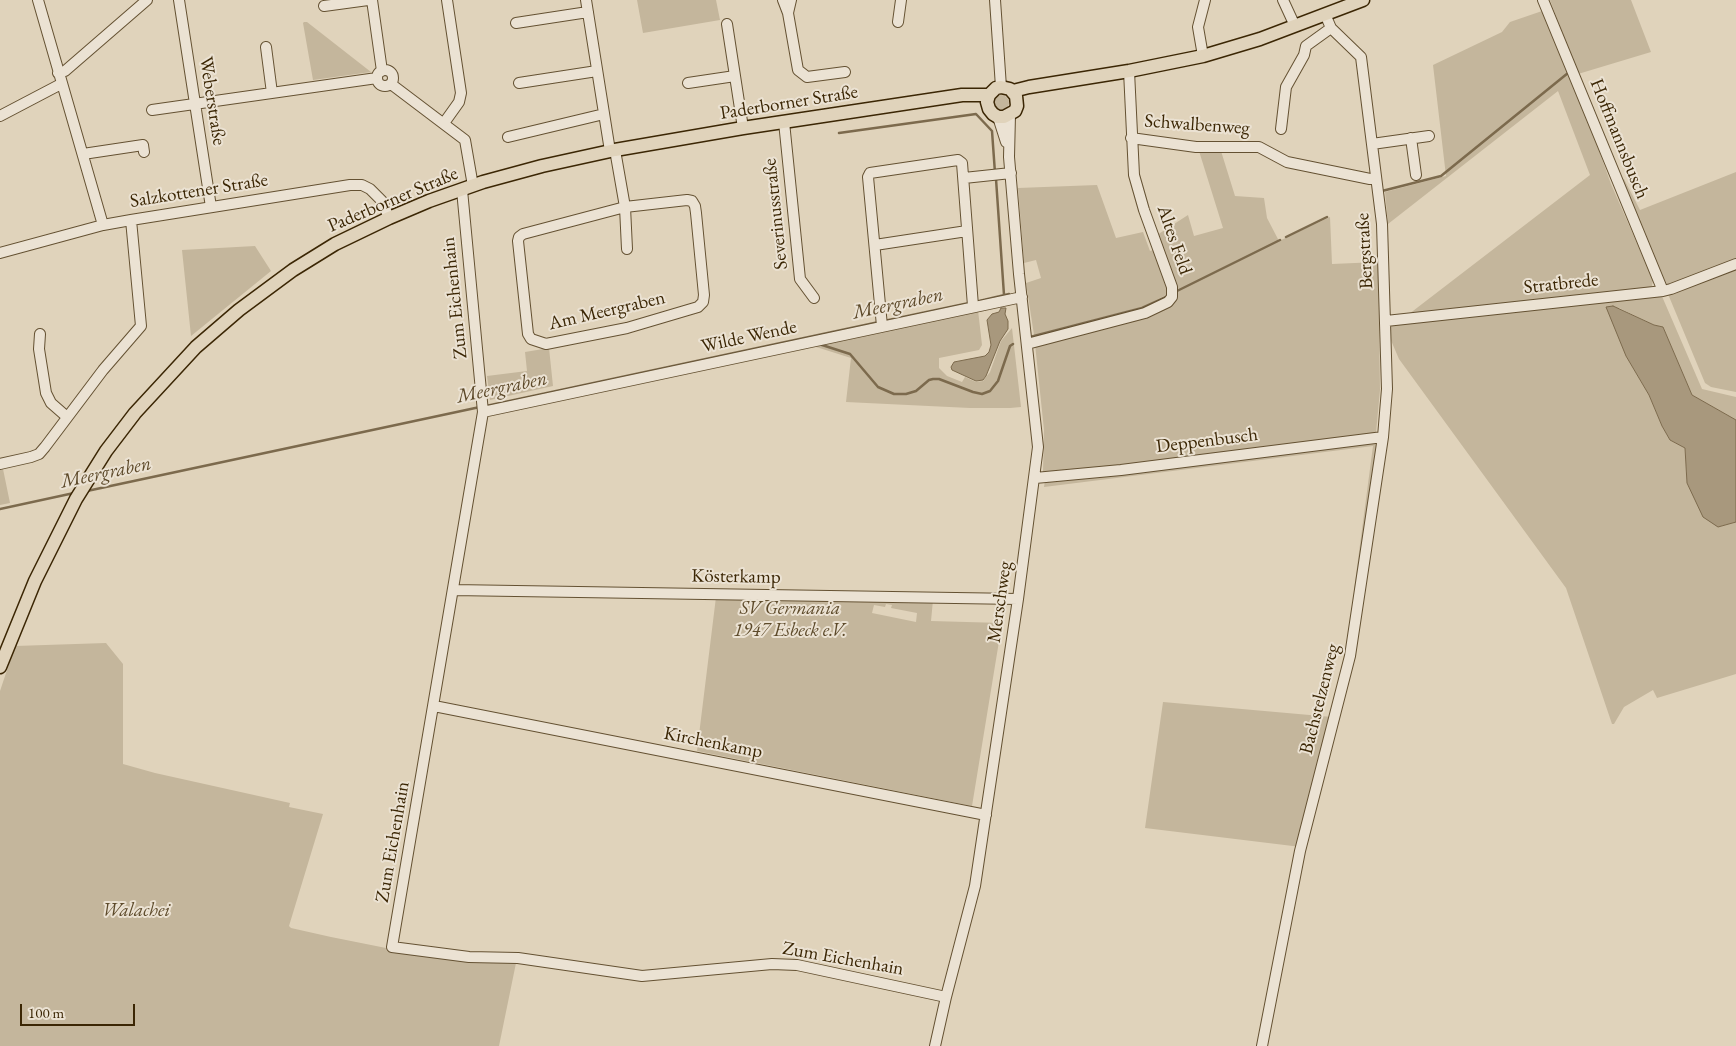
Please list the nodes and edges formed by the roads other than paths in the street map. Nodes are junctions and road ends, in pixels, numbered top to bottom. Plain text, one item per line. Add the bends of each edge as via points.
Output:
1 (38, 0) edge
2 (147, 0) edge
3 (179, 0) edge
4 (368, 0) edge
5 (372, 0) edge
6 (447, 0) edge
7 (586, 0) edge
8 (783, 0) edge
9 (791, 0) edge
10 (900, 0) edge
11 (995, 0) edge
12 (1205, 0) edge
13 (1283, 0) edge
14 (1363, 0) edge
15 (1543, 0) edge
16 (324, 6) dead end
17 (588, 12) junction
18 (788, 13) junction
19 (1325, 14) junction
20 (898, 22) dead end
21 (516, 23) dead end
22 (727, 24) dead end
23 (1295, 26) junction
24 (1331, 28) junction
25 (266, 47) dead end
26 (1203, 56) junction
27 (597, 71) junction
28 (1128, 71) junction
29 (845, 72) dead end
30 (58, 73) junction
31 (380, 74) junction
32 (735, 76) junction
33 (519, 83) dead end
34 (688, 83) dead end
35 (61, 84) junction
36 (272, 93) junction
37 (1011, 93) junction
38 (989, 95) junction
39 (947, 98) junction
40 (196, 104) junction
41 (152, 110) dead end
42 (999, 113) junction
43 (604, 114) junction
44 (0, 116) edge
45 (784, 122) junction
46 (444, 123) junction
47 (743, 128) junction
48 (1281, 129) dead end
49 (1430, 136) dead end
50 (508, 137) dead end
51 (1131, 138) junction
52 (1411, 138) junction
53 (1372, 144) junction
54 (612, 150) junction
55 (144, 152) dead end
56 (82, 154) junction
57 (1011, 174) junction
58 (1416, 175) dead end
59 (964, 178) junction
60 (1376, 179) junction
61 (467, 188) junction
62 (211, 207) junction
63 (625, 207) junction
64 (389, 218) junction
65 (131, 220) junction
66 (103, 225) junction
67 (967, 231) junction
68 (874, 245) junction
69 (627, 249) dead end
70 (0, 253) edge
71 (1736, 264) edge
72 (1663, 291) junction
73 (1022, 297) junction
74 (814, 298) dead end
75 (973, 306) junction
76 (1386, 321) junction
77 (882, 326) junction
78 (40, 334) dead end
79 (1027, 344) junction
80 (1387, 357) joint
81 (483, 412) junction
82 (67, 417) junction
83 (1383, 436) junction
84 (0, 464) edge
85 (1035, 478) junction
86 (454, 590) junction
87 (1018, 599) junction
88 (0, 667) edge
89 (434, 706) junction
90 (986, 815) junction
91 (946, 997) junction
92 (935, 1046) edge
93 (1262, 1046) edge

1 - 30 street
2 - 30 street via 65,71
3 - 40 street, Weberstraße
4 - 16 street
5 - 31 street
6 - 46 street via 461,93 459,102
7 - 17 street
8 - 18 street
9 - 18 street
10 - 20 street
11 - 37 street
12 - 26 street via 1198,27
13 - 23 street
14 - 19 main road
15 - 72 street, Hoffmannsbusch
17 - 21 street
17 - 27 street
18 - 29 street via 798,70 807,77
19 - 23 main road
19 - 24 street, Bergstraße
22 - 32 street
23 - 26 main road
24 - 48 street via 1306,46 1286,87
24 - 53 street, Bergstraße via 1361,57
25 - 36 street
26 - 28 main road
27 - 33 street
27 - 43 street
28 - 37 main road via 1055,83 1026,95
28 - 51 street, Altes Feld
30 - 35 street
31 - 36 street
31 - 46 street, Zum Eichenhain via 388,71 392,74 391,84
32 - 34 street
32 - 47 street
35 - 44 street
35 - 56 street
36 - 40 street
37 - 38 main road via 996,88
37 - 42 main road via 1014,111
38 - 39 main road, Paderborner Straße
38 - 42 main road via 987,102
39 - 42 main road, Paderborner Straße via 977,102
39 - 45 main road, Paderborner Straße
40 - 41 street
40 - 62 street, Weberstraße
42 - 57 street, Merschweg
43 - 50 street
43 - 54 street
45 - 47 main road, Paderborner Straße
45 - 74 street, Severinusstraße via 800,279
46 - 61 street, Zum Eichenhain via 465,140
47 - 54 main road, Paderborner Straße
49 - 52 street
51 - 60 street, Schwalbenweg via 1196,146 1259,147 1288,162
51 - 79 street, Altes Feld via 1134,175 1172,287 1172,296 1168,302 1145,313
52 - 53 street
52 - 58 street
53 - 60 street, Bergstraße
54 - 61 main road, Paderborner Straße
54 - 63 street
55 - 56 street via 143,146
56 - 66 street
57 - 59 street
57 - 73 street, Merschweg
59 - 67 street
59 - 68 street via 962,163 958,160 870,173
60 - 76 street, Bergstraße via 1382,224
61 - 64 main road, Paderborner Straße
61 - 81 street, Zum Eichenhain
62 - 64 street, Salzkottener Straße via 356,185 370,189 382,201
62 - 65 street, Salzkottener Straße
63 - 63 street, Am Meergraben via 692,201 696,213 703,302 698,307 626,328 546,344 531,339 519,237
63 - 69 street
64 - 88 main road, Paderborner Straße via 336,244 239,310 203,341 135,413 77,497 35,581
65 - 66 street, Salzkottener Straße
65 - 82 street via 141,326
66 - 70 street, Salzkottener Straße
67 - 68 street
67 - 75 street
68 - 77 street
71 - 72 street, Stratbrede
72 - 76 street, Stratbrede
73 - 75 street, Wilde Wende
73 - 79 street, Merschweg
75 - 77 street, Wilde Wende
76 - 80 street, Bergstraße
77 - 81 street, Wilde Wende
78 - 82 street via 39,349 46,393 51,403
79 - 85 street, Merschweg via 1038,447
80 - 83 street, Bachstelzenweg
81 - 86 street, Zum Eichenhain
82 - 84 street via 39,454
83 - 85 street, Deppenbusch
83 - 93 street, Bachstelzenweg via 1350,656 1300,851
85 - 87 street, Merschweg
86 - 87 street, Kösterkamp
86 - 89 street, Zum Eichenhain
87 - 90 street, Merschweg
89 - 90 street, Kirchenkamp
89 - 91 street, Zum Eichenhain via 392,947 469,957 518,958 642,976 797,964
90 - 91 street, Merschweg via 975,886
91 - 92 street, Merschweg

